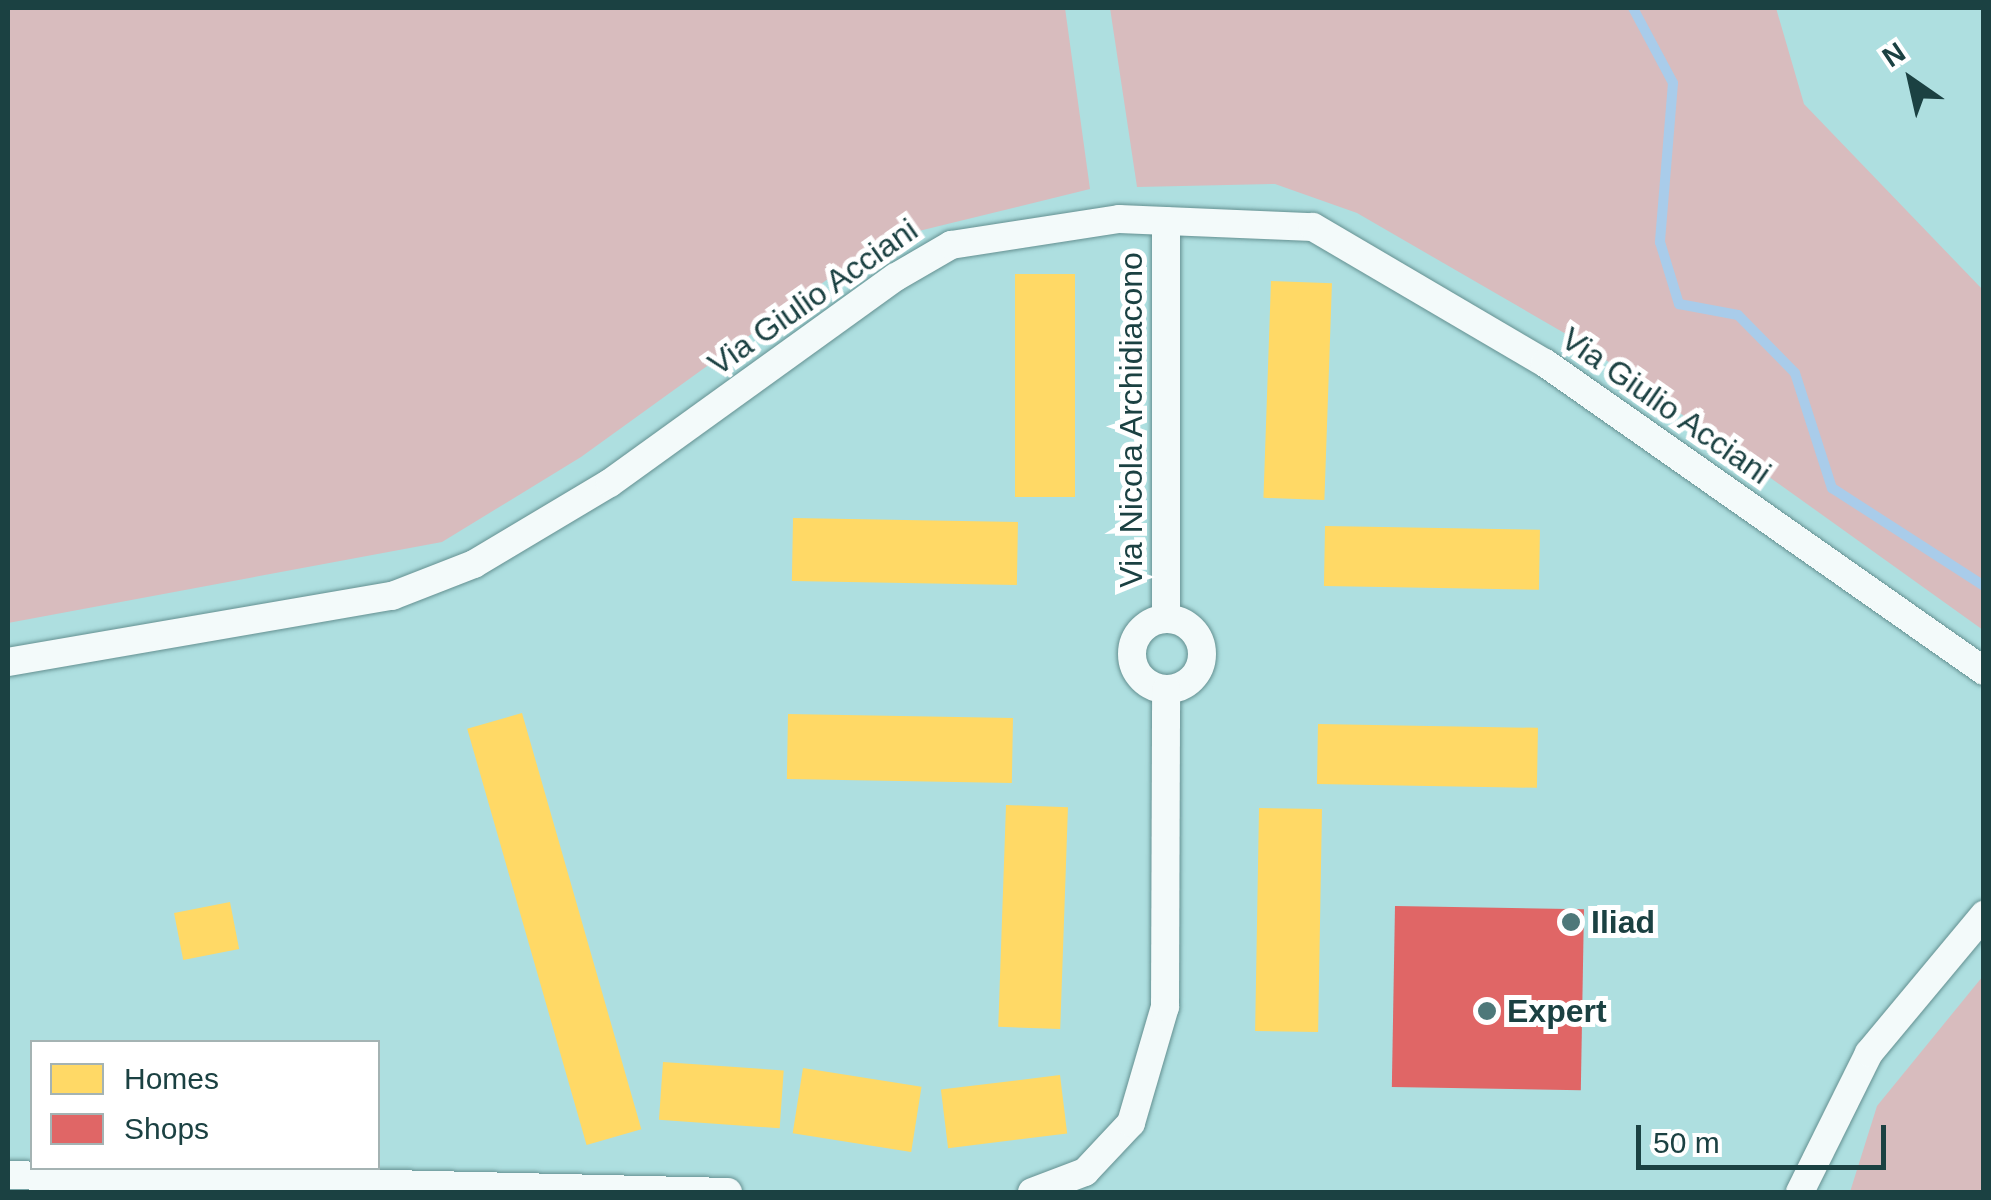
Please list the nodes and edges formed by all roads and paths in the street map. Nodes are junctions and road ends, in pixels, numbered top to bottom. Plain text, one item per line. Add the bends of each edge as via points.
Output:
1 (1166, 221) junction
2 (1166, 618) junction
3 (8, 662) edge
4 (1984, 672) edge
5 (1166, 690) junction
6 (1984, 914) edge
7 (8, 1175) edge
8 (728, 1192) edge
9 (1032, 1192) edge
10 (1800, 1192) edge

1 - 2 street, Via Nicola Archidiacono
1 - 3 street, Via Giulio Acciani via 1119,219 950,245 610,483 474,564 392,596
1 - 4 street, Via Giulio Acciani via 1313,227 1545,363
2 - 5 street, Via Nicola Archidiacono via 1140,631 1131,657 1139,677
2 - 5 street, Via Nicola Archidiacono via 1190,627 1202,658 1185,685
5 - 9 street via 1165,1008 1131,1123 1085,1172
6 - 10 street via 1869,1054
7 - 8 street

